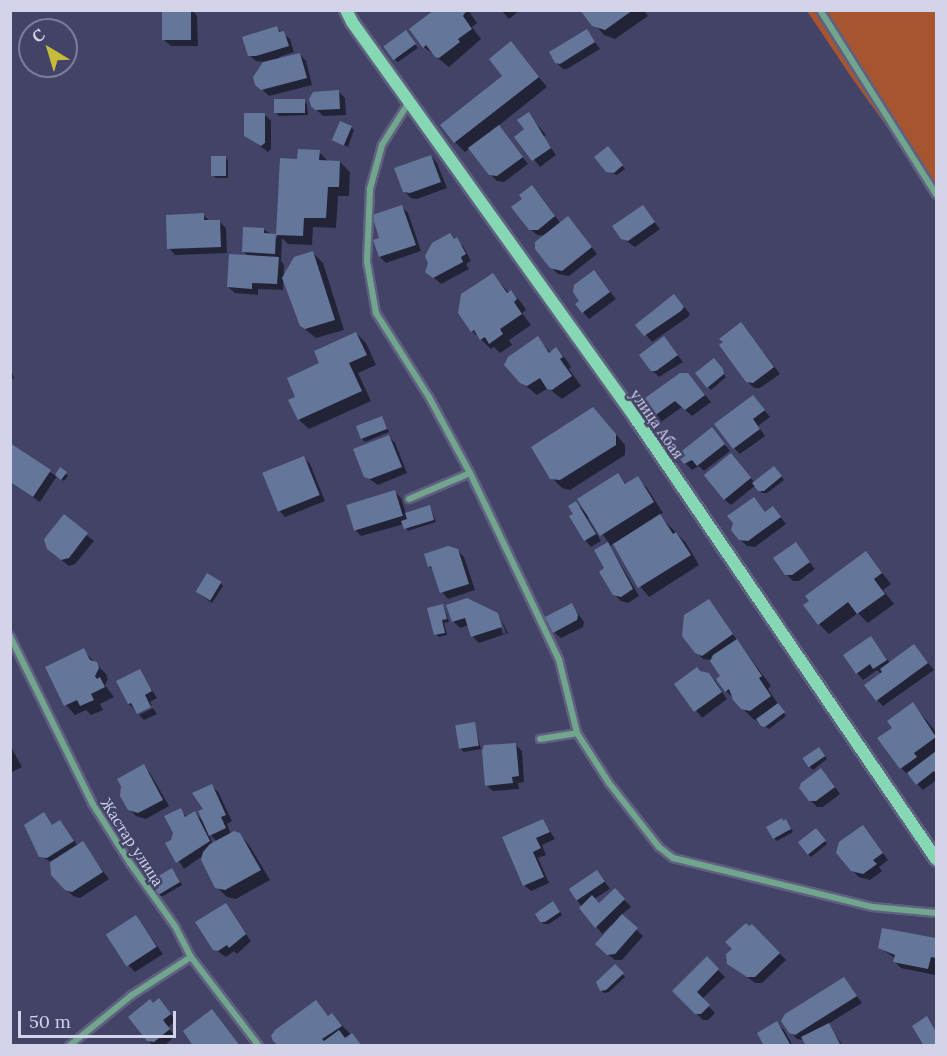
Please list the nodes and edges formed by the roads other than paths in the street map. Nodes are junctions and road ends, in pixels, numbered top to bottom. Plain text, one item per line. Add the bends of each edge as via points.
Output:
1 (346, 10) edge
2 (820, 10) edge
3 (409, 101) junction
4 (936, 194) edge
5 (470, 473) junction
6 (409, 499) dead end
7 (10, 636) edge
8 (577, 733) junction
9 (540, 739) dead end
10 (936, 859) edge
11 (936, 913) edge
12 (190, 957) junction
13 (69, 1046) edge
14 (259, 1046) edge

1 - 3 main road, улица Абая
2 - 4 street
3 - 5 street via 382,145 370,189 369,287 376,313 429,397
3 - 10 main road, улица Абая via 643,429
5 - 6 street
5 - 8 street via 559,660
7 - 12 street, Жастар улица via 92,803 174,926
8 - 9 street
8 - 11 street via 609,783 659,847 674,858 873,907
12 - 13 street via 132,995
12 - 14 street, Жастар улица

